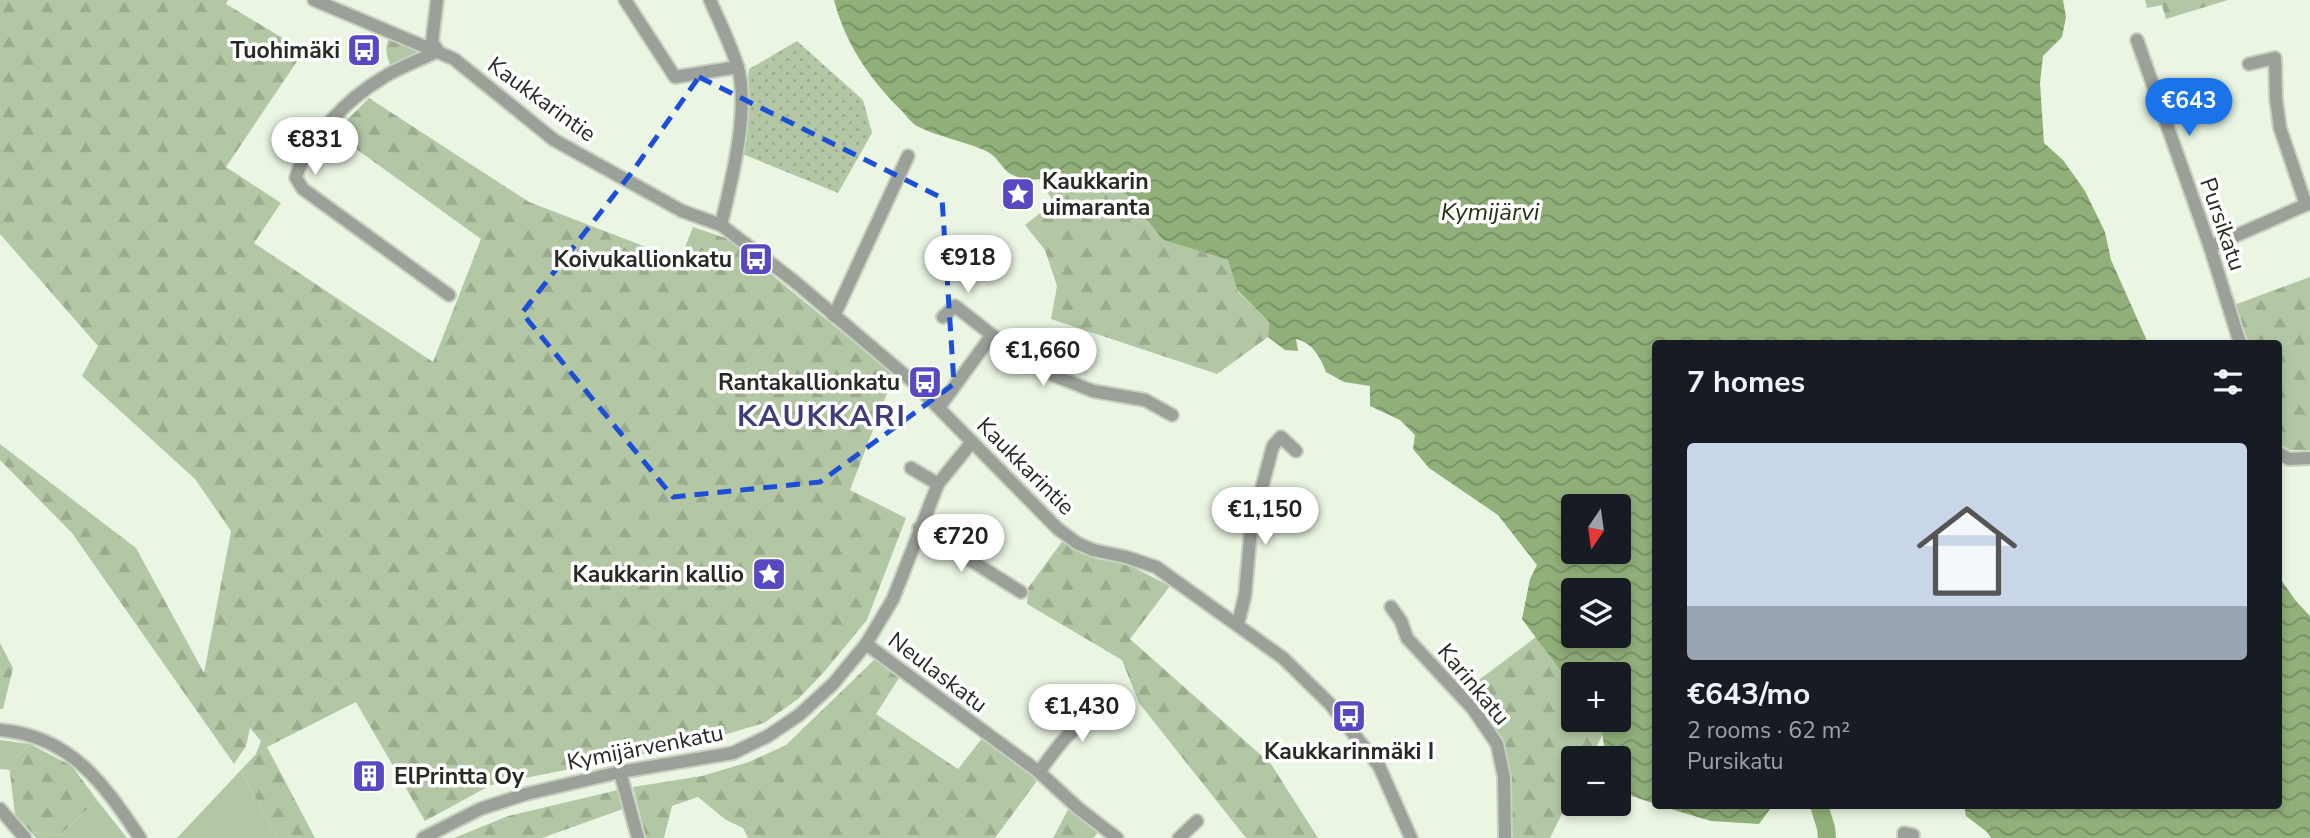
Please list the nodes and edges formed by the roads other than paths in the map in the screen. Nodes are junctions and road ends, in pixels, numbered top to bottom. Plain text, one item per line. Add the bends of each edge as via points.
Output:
1 (314, 0) edge
2 (438, 0) edge
3 (625, 0) edge
4 (710, 0) edge
5 (2137, 40) dead end
6 (438, 51) junction
7 (2249, 64) dead end
8 (738, 67) junction
9 (908, 156) dead end
10 (2308, 204) edge
11 (721, 225) junction
12 (2210, 247) junction
13 (449, 295) dead end
14 (834, 316) junction
15 (943, 317) dead end
16 (992, 335) junction
17 (2239, 340) edge
18 (940, 406) junction
19 (1172, 415) dead end
20 (972, 442) junction
21 (1296, 452) dead end
22 (2282, 455) edge
23 (2310, 458) edge
24 (911, 468) dead end
25 (938, 484) junction
26 (919, 528) junction
27 (1021, 592) dead end
28 (1391, 607) dead end
29 (1238, 624) junction
30 (866, 645) junction
31 (1120, 707) dead end
32 (0, 730) edge
33 (620, 772) junction
34 (1038, 772) junction
35 (0, 809) edge
36 (1197, 821) dead end
37 (24, 838) edge
38 (140, 838) edge
39 (423, 838) edge
40 (638, 838) edge
41 (1117, 838) edge
42 (1180, 838) edge
43 (1411, 838) edge
44 (1506, 838) edge

1 - 6 street, Kaukkarintie
2 - 6 street via 432,42
3 - 8 street via 674,77
4 - 8 street
5 - 12 street, Pursikatu
6 - 11 street, Kaukkarintie via 554,140 682,211
6 - 13 street via 383,77 343,108 304,155 296,178 303,189
7 - 10 street via 2275,58 2280,128
8 - 11 street via 737,150
9 - 14 street
10 - 12 street
11 - 14 street, Kaukkarintie
12 - 17 street, Pursikatu
14 - 18 street, Kaukkarintie
15 - 16 street via 955,306
16 - 18 street
16 - 19 street via 1055,376 1093,391 1144,400
18 - 20 street, Kaukkarintie
20 - 25 street, Kymijärvenkatu
20 - 29 street, Kaukkarintie via 1077,543 1156,568
21 - 29 street via 1281,436 1276,439 1251,528
22 - 23 street
24 - 25 street
25 - 26 street, Kymijärvenkatu
26 - 27 street
26 - 30 street, Kymijärvenkatu via 892,599
28 - 44 street, Karinkatu via 1407,638 1473,709 1497,744 1504,777
29 - 43 street, Kaukkarintie via 1283,658 1357,737 1379,766
30 - 33 street, Kymijärvenkatu via 825,692 768,736 733,752
30 - 34 street, Neulaskatu
31 - 34 street via 1076,727
32 - 38 street via 22,733 64,751 99,780
33 - 39 street, Kymijärvenkatu via 480,809
33 - 40 street
34 - 41 street, Neulaskatu
35 - 37 street
36 - 42 street

